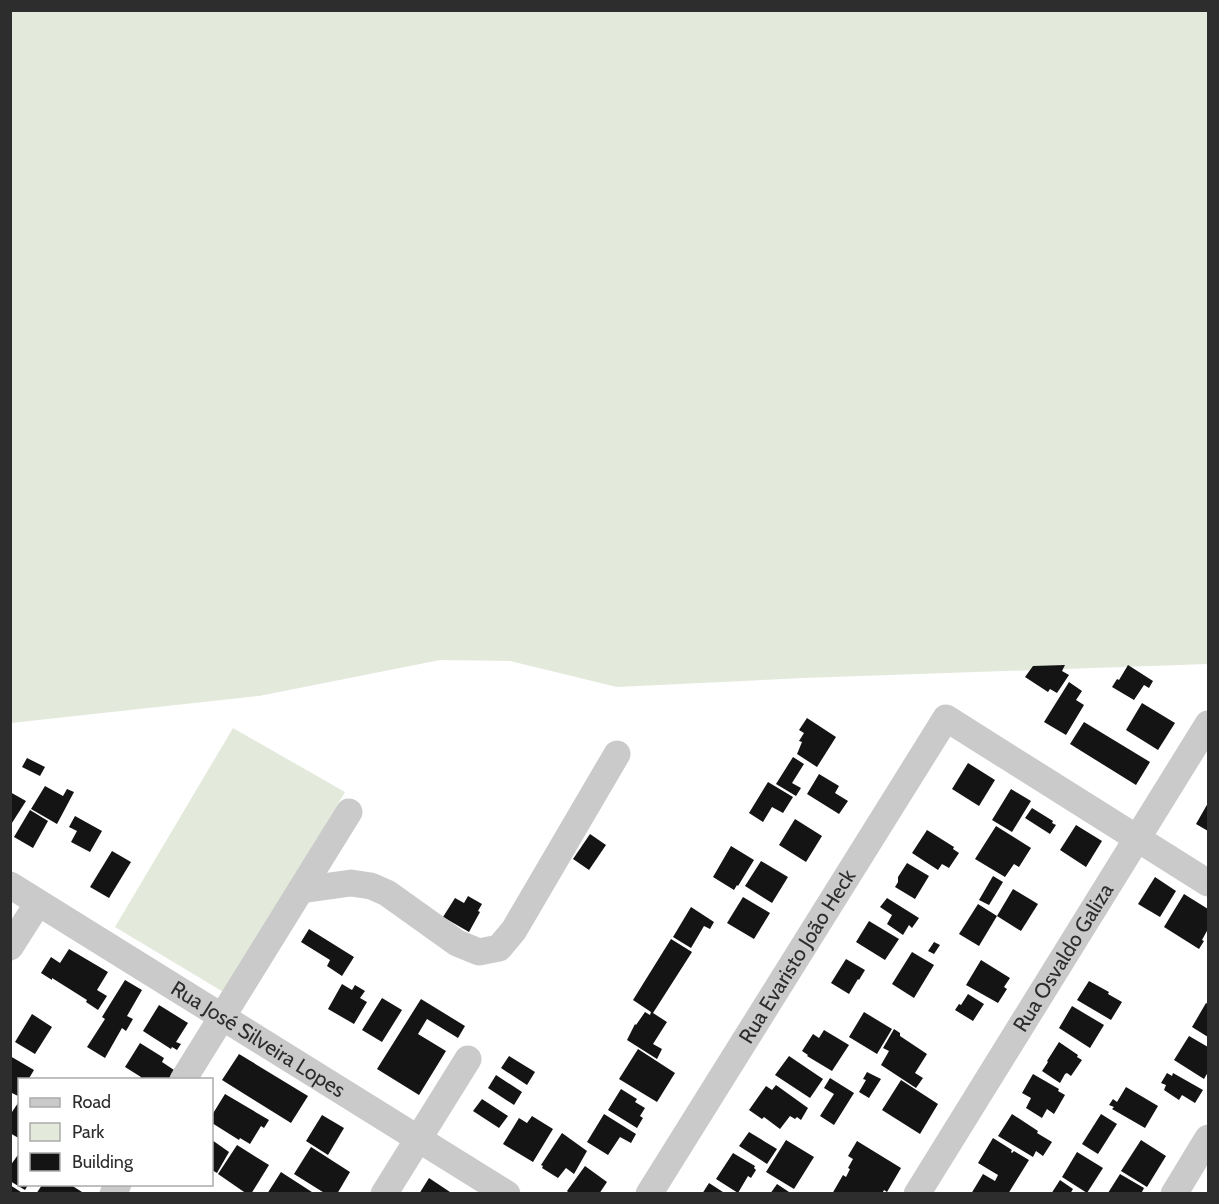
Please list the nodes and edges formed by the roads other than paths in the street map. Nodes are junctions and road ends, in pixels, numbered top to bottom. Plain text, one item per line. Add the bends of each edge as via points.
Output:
1 (1209, 724) edge
2 (617, 754) dead end
3 (349, 812) dead end
4 (1137, 838) junction
5 (1209, 883) edge
6 (10, 885) edge
7 (301, 890) junction
8 (38, 903) junction
9 (10, 947) edge
10 (222, 1017) junction
11 (468, 1059) dead end
12 (184, 1078) edge
13 (418, 1138) junction
14 (1209, 1138) edge
15 (384, 1194) edge
16 (507, 1194) edge
17 (649, 1194) edge
18 (917, 1194) edge
19 (1174, 1194) edge

1 - 4 street, Rua Osvaldo Galiza
2 - 7 street via 500,948 479,952 457,943 387,893 371,886 351,883
3 - 7 street
4 - 5 street
4 - 17 street, Rua Evaristo João Heck via 945,718
4 - 18 street, Rua Osvaldo Galiza
6 - 8 street, Rua José Silveira Lopes
7 - 10 street
8 - 9 street
8 - 10 street, Rua José Silveira Lopes
10 - 12 street
10 - 13 street, Rua José Silveira Lopes
11 - 13 street
13 - 15 street
13 - 16 street, Rua José Silveira Lopes
14 - 19 street

